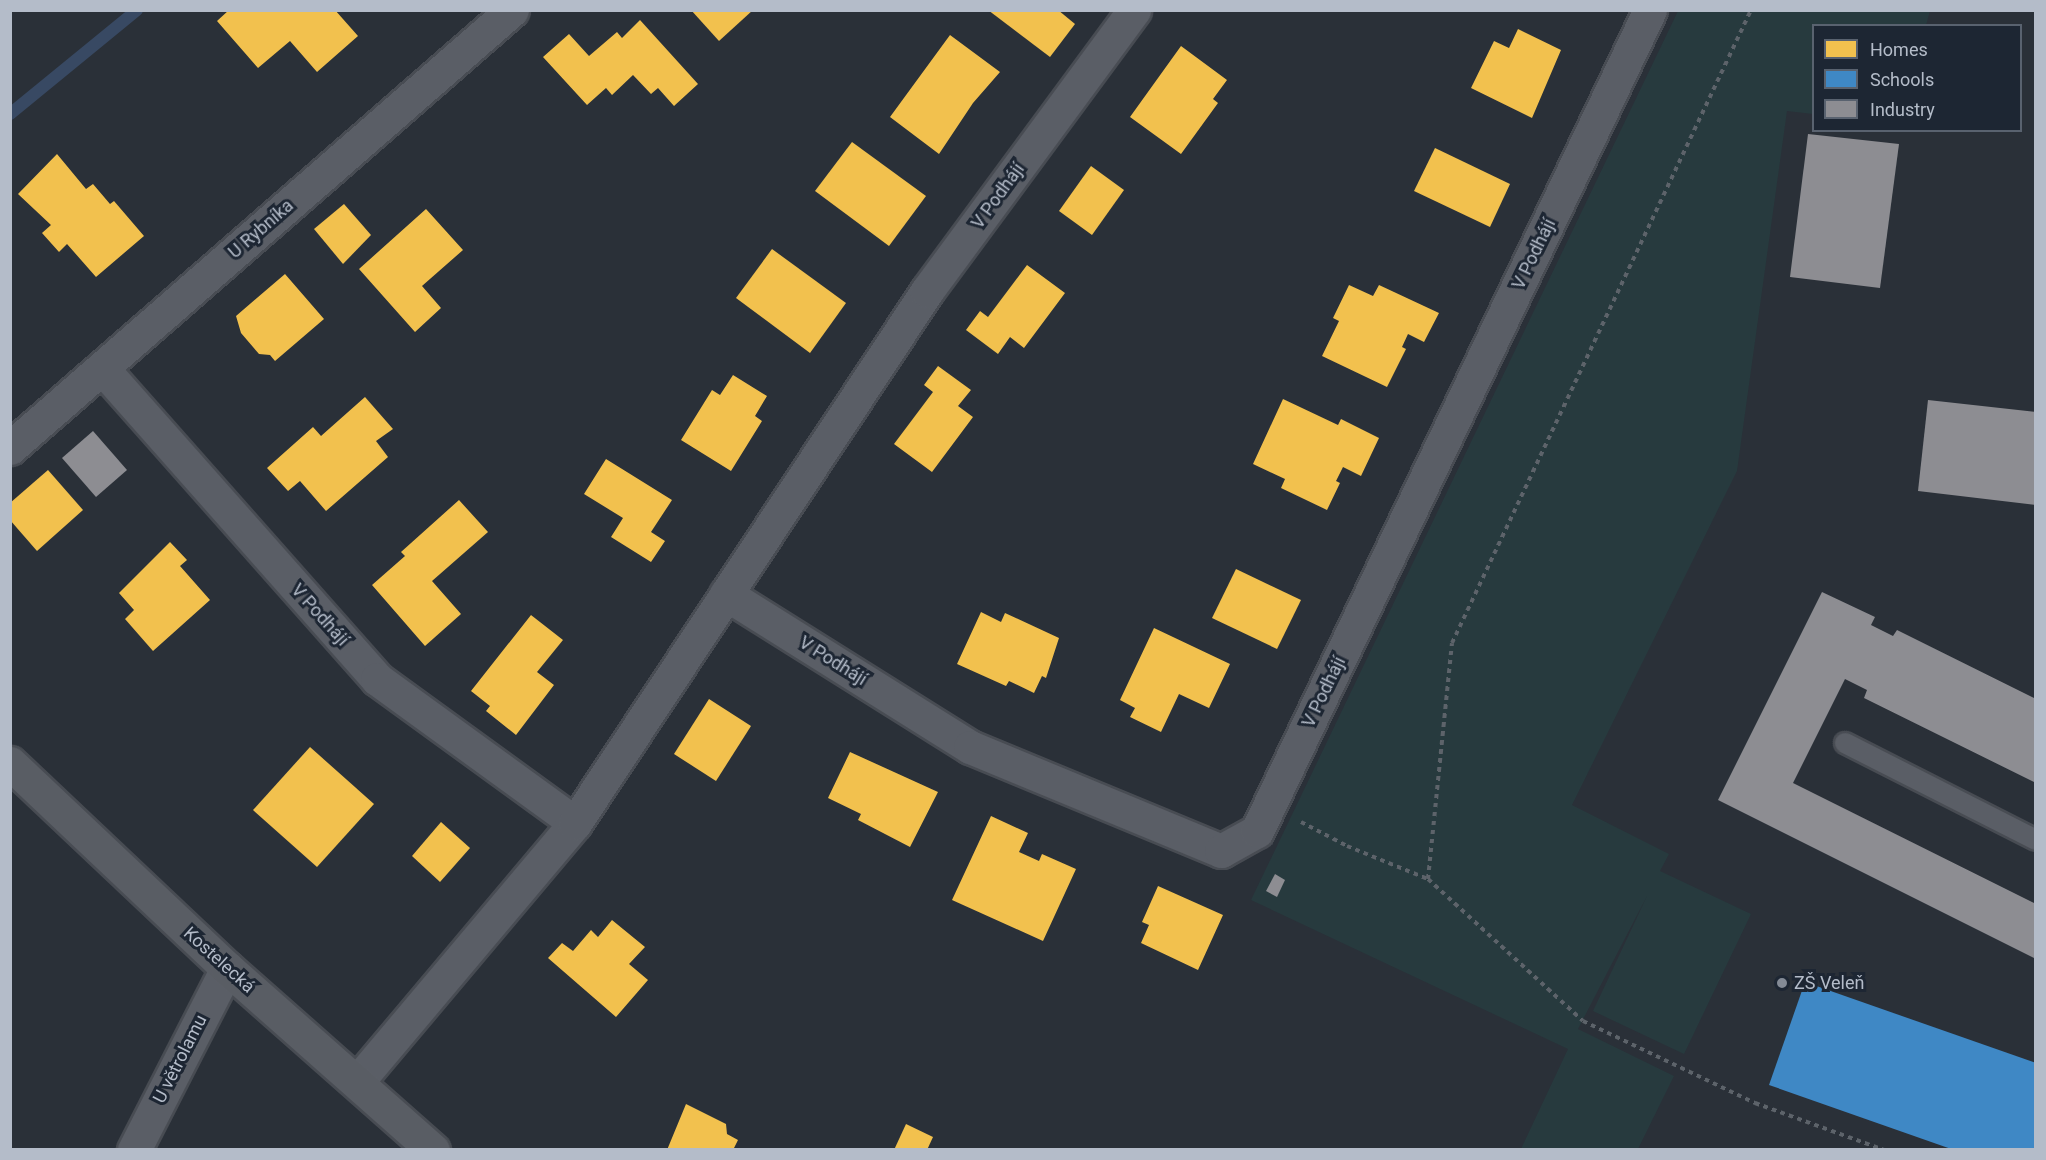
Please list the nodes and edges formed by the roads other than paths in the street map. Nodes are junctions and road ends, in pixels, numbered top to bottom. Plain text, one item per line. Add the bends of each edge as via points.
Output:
1 (513, 10) edge
2 (1134, 10) edge
3 (1650, 10) edge
4 (102, 368) junction
5 (10, 448) edge
6 (726, 594) junction
7 (1845, 743) dead end
8 (10, 764) edge
9 (575, 823) junction
10 (2036, 840) edge
11 (227, 968) junction
12 (357, 1082) junction
13 (134, 1149) edge
14 (433, 1149) edge

1 - 4 street, U Rybníka
2 - 6 street, V Podhájí via 927,291
3 - 6 street, V Podhájí via 1257,831 1221,852 970,747
4 - 5 street, U Rybníka
4 - 9 street, V Podhájí via 377,679
6 - 9 street, V Podhájí
7 - 10 lane
8 - 11 street, Kostelecká
9 - 12 street, V Podhájí
11 - 12 street, Kostelecká
11 - 13 street, U větrolamu
12 - 14 street, Kostelecká

